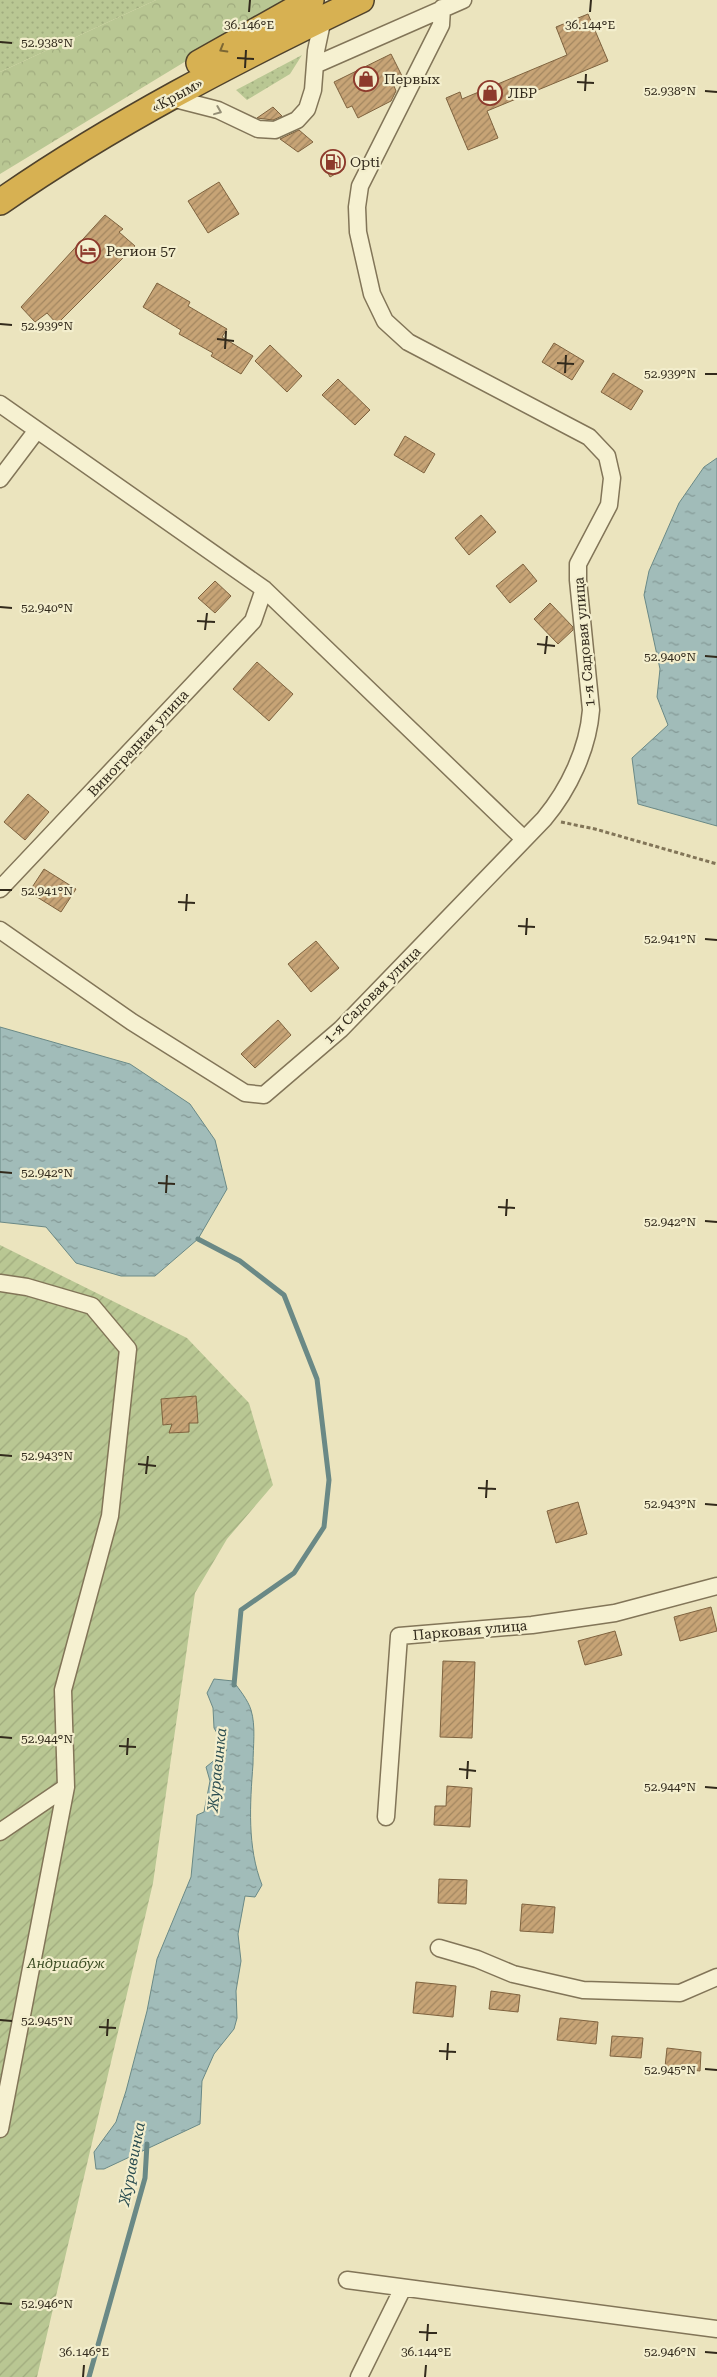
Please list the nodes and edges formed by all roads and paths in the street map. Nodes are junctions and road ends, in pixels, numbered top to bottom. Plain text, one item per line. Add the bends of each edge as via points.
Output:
1 (361, 0) edge
2 (464, 0) edge
3 (442, 8) junction
4 (317, 9) edge
5 (315, 65) junction
6 (171, 98) junction
7 (2, 200) edge
8 (0, 404) edge
9 (37, 430) junction
10 (0, 479) edge
11 (264, 589) junction
12 (544, 819) junction
13 (524, 840) junction
14 (717, 864) edge
15 (0, 888) edge
16 (0, 930) edge
17 (0, 1283) edge
18 (717, 1586) edge
19 (66, 1787) junction
20 (386, 1817) dead end
21 (0, 1832) edge
22 (439, 1948) dead end
23 (717, 1977) edge
24 (3, 2089) edge
25 (0, 2129) edge
26 (347, 2280) dead end
27 (402, 2288) junction
28 (717, 2329) edge
29 (359, 2377) edge

1 - 4 highway, «Крым»
2 - 3 street
3 - 5 street
3 - 12 street, 1-я Садовая улица via 440,25 360,186 358,232 372,294 385,321 408,342 589,437 607,456 612,478 609,504 578,564 590,730 583,752 557,803
4 - 5 street
4 - 6 highway, «Крым»
4 -> 7 highway via 143,96
6 -> 5 street via 218,110 258,129 275,130 298,120 307,110
6 - 7 highway, «Крым»
8 - 9 street
9 - 10 street
9 - 11 street
11 - 13 street
11 - 15 street, Виноградная улица via 253,621
12 - 13 street, 1-я Садовая улица
12 - 14 path via 595,829
13 - 16 street, 1-я Садовая улица via 341,1029 264,1095 246,1093 132,1022
17 - 19 street via 27,1287 92,1306 128,1349 110,1516 63,1690
18 - 20 street, Парковая улица via 615,1613 532,1625 399,1636
19 - 21 street
19 - 24 street
22 - 23 street via 513,1974 584,1990 680,1993
24 - 25 street
26 - 27 street
27 - 28 street
27 - 29 street

